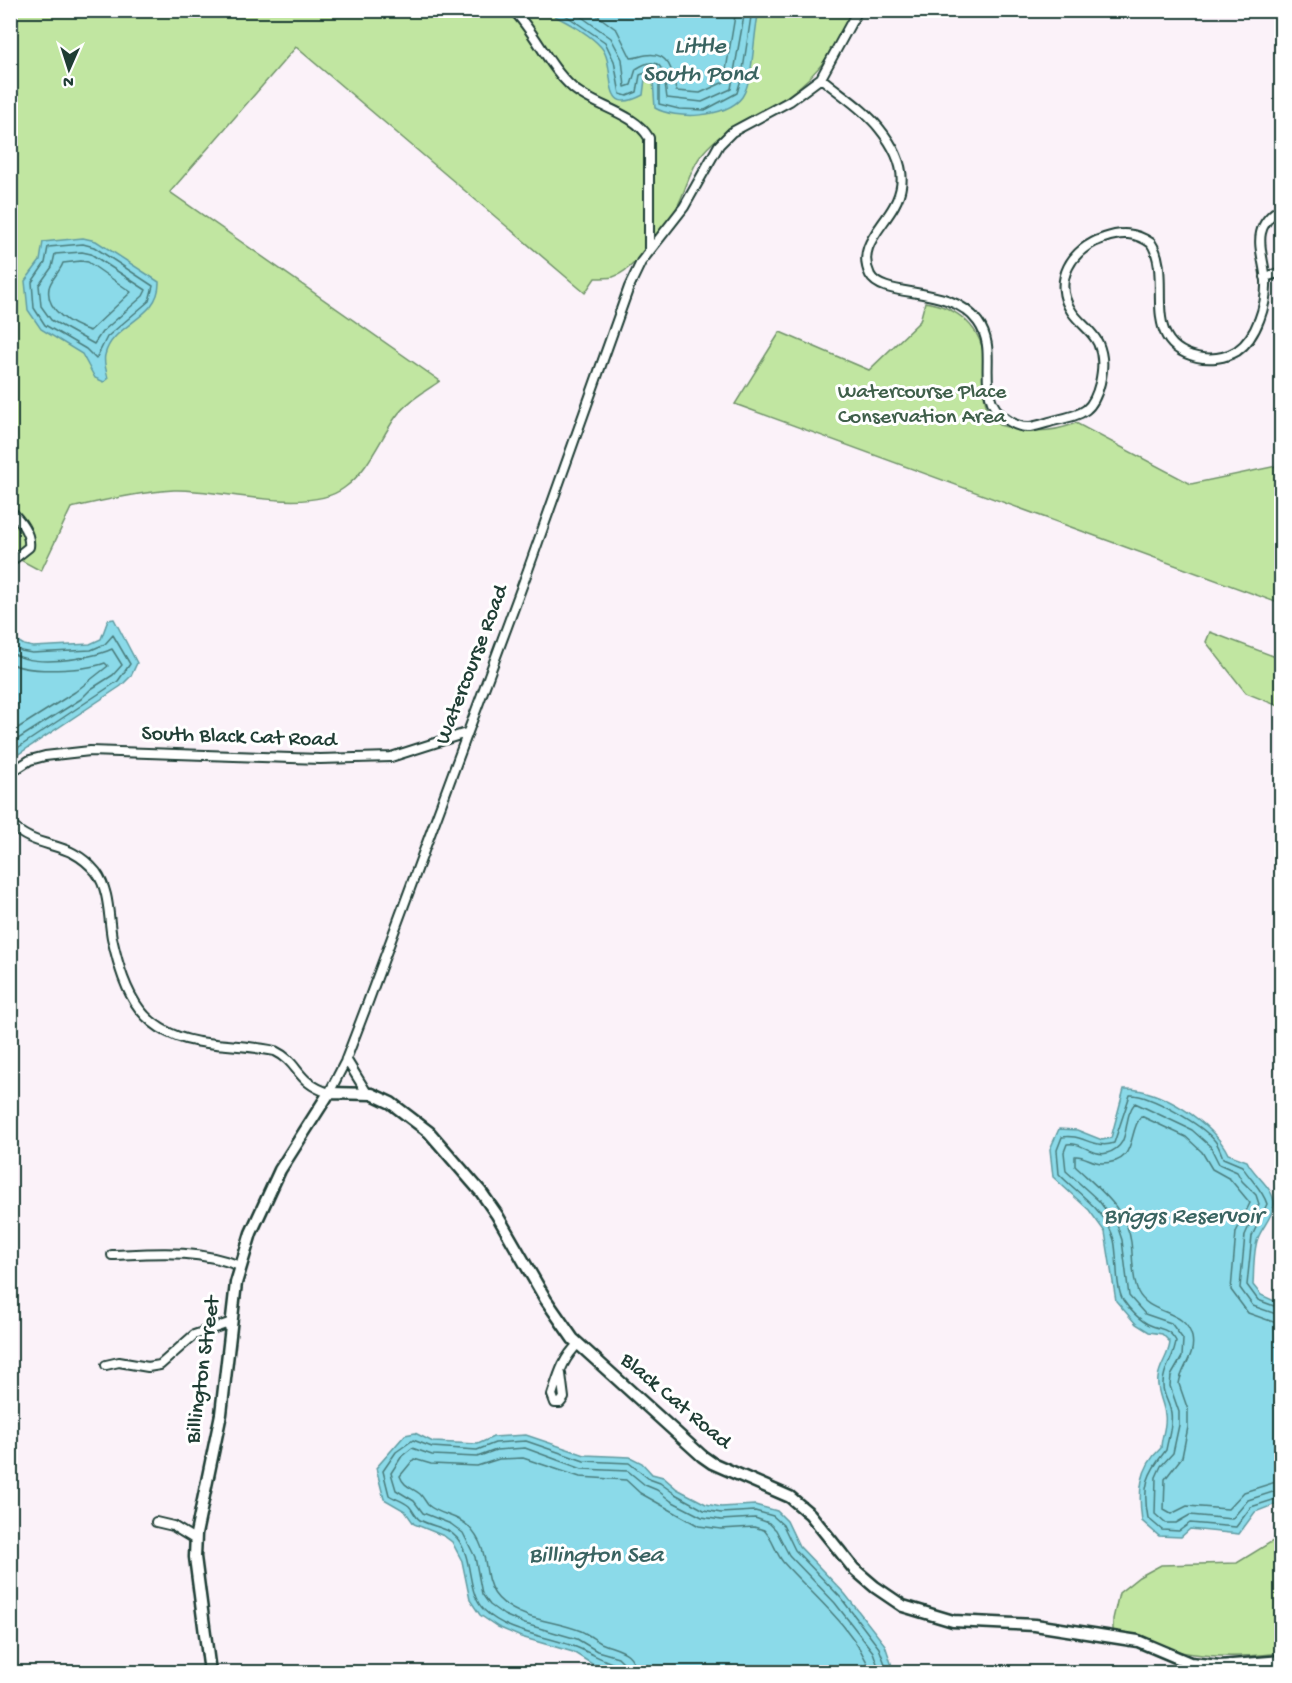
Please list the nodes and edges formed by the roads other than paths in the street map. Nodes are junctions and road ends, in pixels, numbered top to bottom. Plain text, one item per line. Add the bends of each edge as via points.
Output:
1 (513, 10) edge
2 (858, 10) edge
3 (821, 78) junction
4 (1281, 207) edge
5 (649, 251) junction
6 (1281, 273) edge
7 (1265, 277) junction
8 (10, 510) edge
9 (10, 562) edge
10 (466, 733) junction
11 (10, 773) edge
12 (10, 824) edge
13 (346, 1059) junction
14 (329, 1093) junction
15 (367, 1093) junction
16 (112, 1255) dead end
17 (240, 1266) junction
18 (232, 1322) junction
19 (578, 1344) junction
20 (106, 1365) dead end
21 (561, 1374) dead end
22 (156, 1522) dead end
23 (196, 1540) junction
24 (1281, 1661) edge
25 (210, 1672) edge

1 - 5 street via 572,87 640,126 649,138
2 - 3 street
3 - 5 street, Watercourse Road via 790,101 740,126 718,145 684,207
3 - 7 street via 878,127 896,152 903,176 900,198 871,239 867,262 870,276 879,285 940,296 969,311 986,336 989,395 1000,413 1017,424 1029,427 1080,415 1097,396 1103,370 1100,347 1072,312 1064,282 1074,254 1083,247 1119,233 1150,243 1158,260 1161,323 1173,343 1203,358 1236,351 1252,335 1263,304
4 - 7 street via 1269,217 1260,237
5 - 10 street, Watercourse Road via 629,287
6 - 7 street
8 - 9 street via 30,541 29,547
10 - 11 street, South Black Cat Road via 391,758 90,751 30,760
10 - 13 street, Watercourse Road
12 - 14 street, Black Cat Road via 31,839 74,852 97,874 106,893 112,934 128,992 138,1009 155,1025 185,1040 274,1051 300,1078
13 - 14 street, Watercourse Road
13 - 15 street
14 - 15 street, Black Cat Road
14 - 17 street, Billington Street via 280,1170
15 - 19 street, Black Cat Road via 412,1117 481,1192 546,1300
16 - 17 street via 201,1253
17 - 18 street, Billington Street
18 - 20 street via 195,1335 160,1365
18 - 23 street, Billington Street via 221,1414
19 - 21 street via 563,1360
19 - 24 street, Black Cat Road via 712,1463 779,1491 800,1505 854,1569 903,1606 954,1621 1035,1625 1138,1641 1190,1663 1220,1666
22 - 23 street via 173,1526
23 - 25 street, Billington Street

